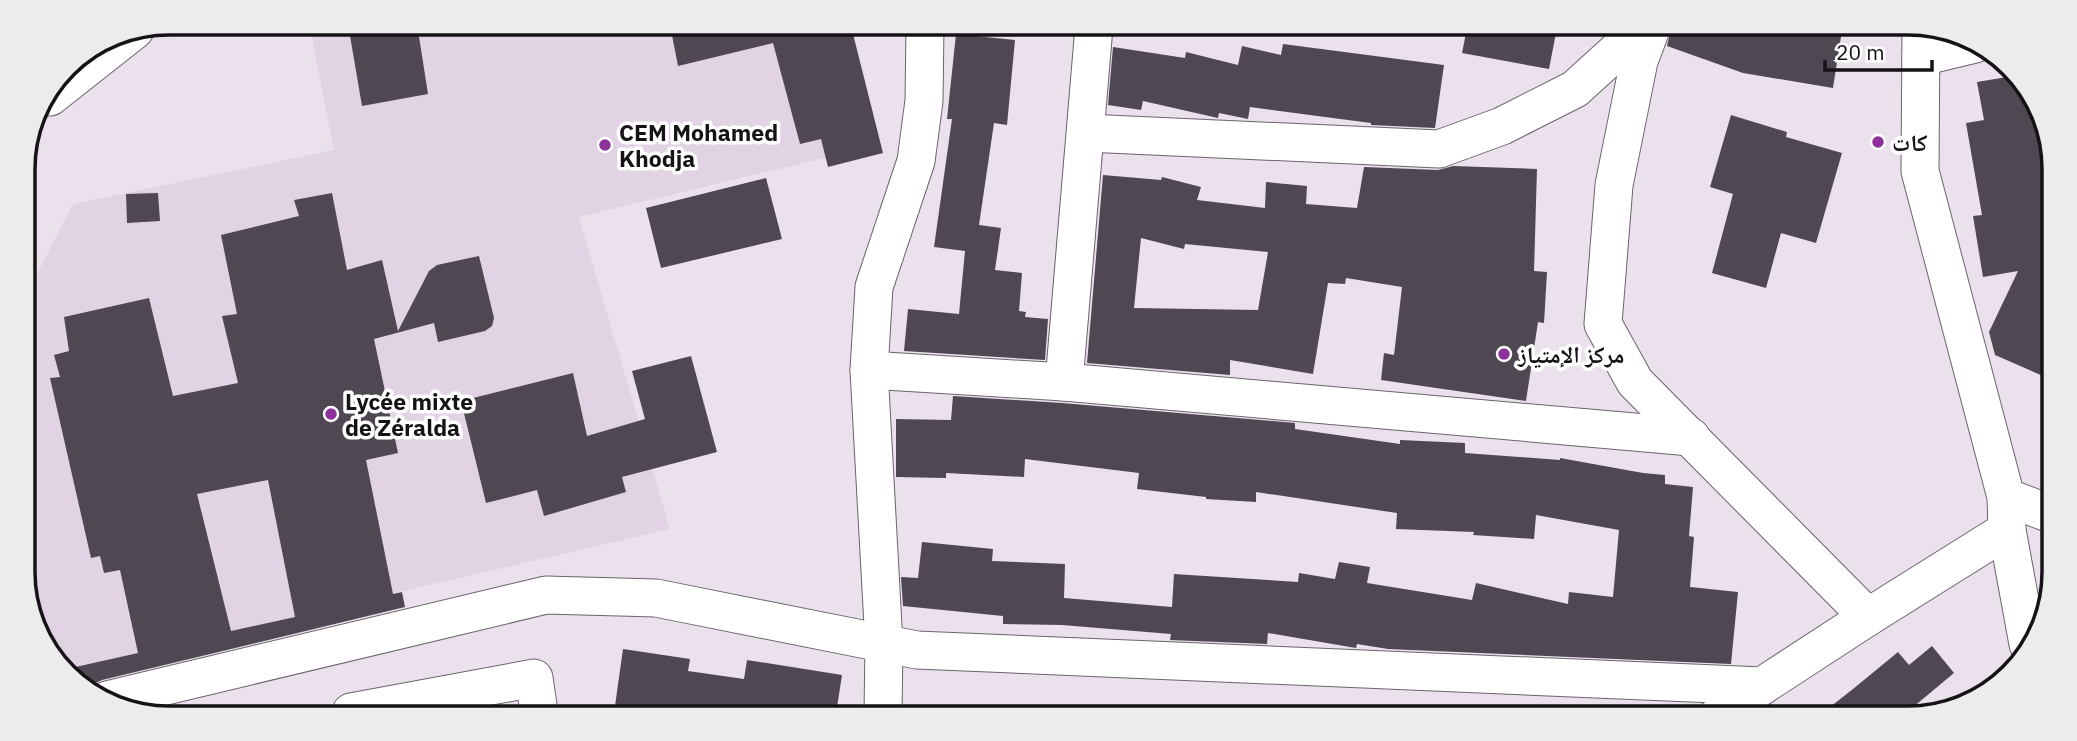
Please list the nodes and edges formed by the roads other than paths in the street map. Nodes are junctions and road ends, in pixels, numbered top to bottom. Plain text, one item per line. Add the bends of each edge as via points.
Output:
1 (925, 35) edge
2 (1093, 35) edge
3 (1634, 35) edge
4 (1649, 35) edge
5 (1921, 43) edge
6 (1955, 44) edge
7 (112, 48) edge
8 (66, 85) edge
9 (1086, 133) junction
10 (869, 370) junction
11 (1064, 382) junction
12 (1691, 437) junction
13 (2042, 513) edge
14 (2007, 514) junction
15 (1868, 617) junction
16 (2026, 634) edge
17 (884, 644) junction
18 (1762, 687) junction
19 (121, 697) edge
20 (383, 706) edge
21 (538, 706) edge
22 (883, 706) edge
23 (1733, 706) edge

1 - 10 street via 924,102 916,161 874,287
2 - 9 street
3 - 9 street via 1575,89 1502,126 1439,149
4 - 12 street via 1639,61 1614,185 1603,324 1636,382
5 - 6 street
5 - 14 street via 1920,171
7 - 8 street
9 - 11 street
10 - 11 street
10 - 17 street
11 - 12 street
12 - 15 street
13 - 14 street
14 - 15 street
14 - 16 street
15 - 18 street
17 - 18 street via 917,650
17 - 19 street via 656,598 546,596
17 - 22 street
18 - 23 street
20 - 21 street via 534,678

